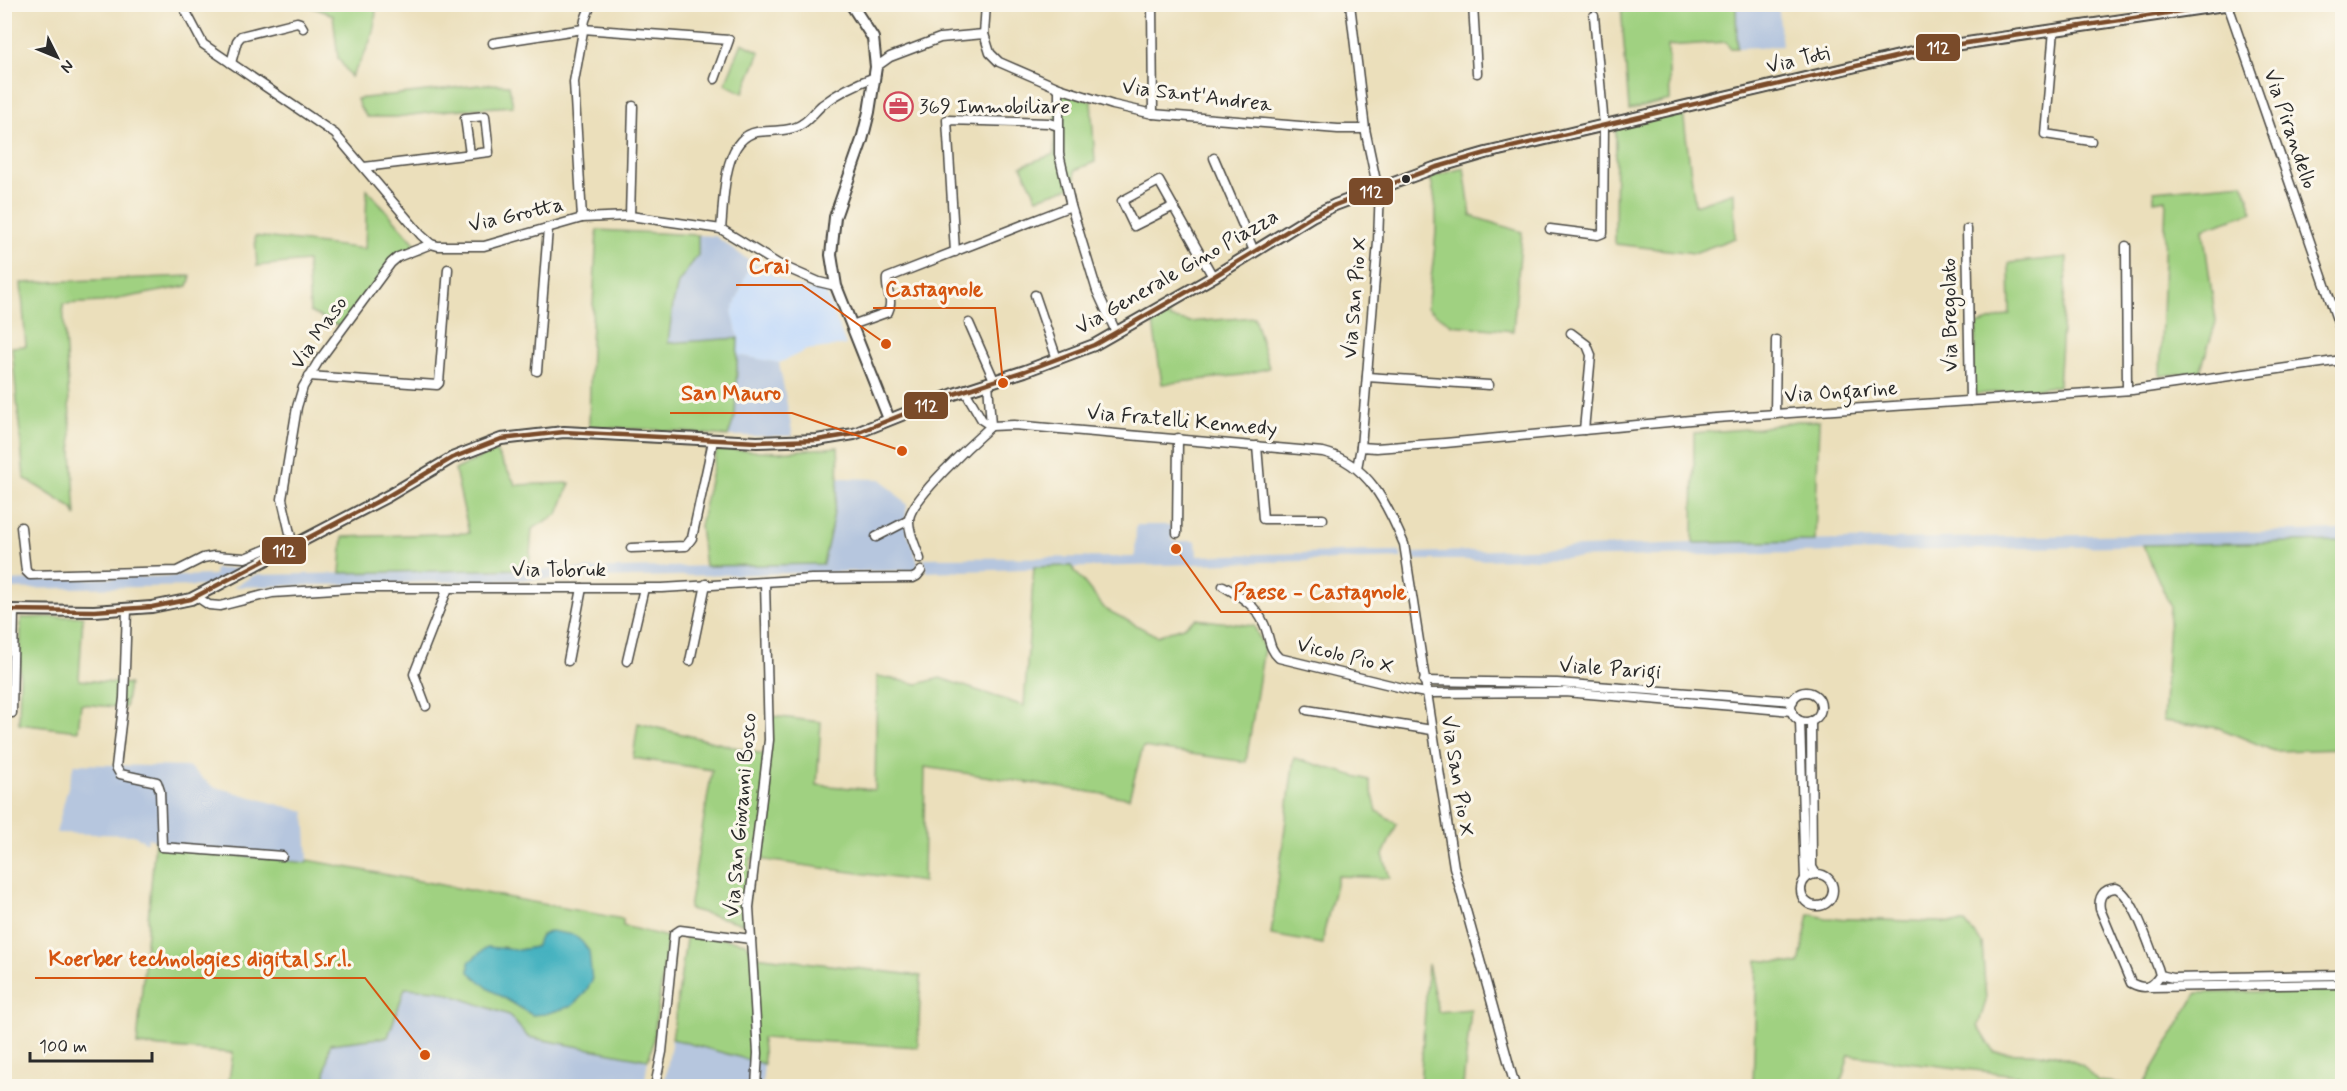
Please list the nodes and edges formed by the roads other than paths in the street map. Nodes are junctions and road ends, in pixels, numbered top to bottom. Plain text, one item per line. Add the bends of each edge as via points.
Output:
1 (182, 4) edge
2 (591, 4) edge
3 (851, 4) edge
4 (986, 4) edge
5 (1152, 4) edge
6 (1350, 4) edge
7 (1473, 4) edge
8 (2229, 5) edge
9 (1594, 16) dead end
10 (303, 28) dead end
11 (583, 29) junction
12 (2054, 30) junction
13 (984, 34) junction
14 (493, 43) dead end
15 (231, 63) junction
16 (875, 72) junction
17 (1477, 73) dead end
18 (715, 79) dead end
19 (1059, 88) junction
20 (633, 106) dead end
21 (1153, 114) junction
22 (1058, 126) junction
23 (1604, 126) junction
24 (1365, 129) junction
25 (2091, 141) dead end
26 (470, 154) junction
27 (1214, 158) dead end
28 (364, 167) junction
29 (1380, 187) junction
30 (1071, 206) junction
31 (1172, 207) junction
32 (630, 216) junction
33 (582, 218) junction
34 (548, 228) junction
35 (721, 229) junction
36 (1550, 229) dead end
37 (1967, 229) dead end
38 (431, 244) junction
39 (2126, 246) dead end
40 (1254, 251) junction
41 (955, 252) junction
42 (448, 269) dead end
43 (1213, 278) junction
44 (836, 286) junction
45 (1035, 295) dead end
46 (969, 323) dead end
47 (852, 325) junction
48 (1116, 332) junction
49 (1571, 333) dead end
50 (2343, 334) edge
51 (1776, 340) dead end
52 (1057, 359) junction
53 (2343, 360) edge
54 (537, 371) dead end
55 (309, 376) junction
56 (1367, 377) junction
57 (991, 381) junction
58 (1489, 385) dead end
59 (2127, 390) junction
60 (965, 391) junction
61 (1970, 401) junction
62 (1774, 414) junction
63 (889, 419) junction
64 (991, 426) junction
65 (1584, 430) junction
66 (1178, 438) junction
67 (713, 441) junction
68 (1257, 446) junction
69 (1361, 447) junction
70 (1357, 468) junction
71 (1364, 475) joint
72 (1323, 519) dead end
73 (909, 520) junction
74 (21, 527) dead end
75 (1177, 533) dead end
76 (876, 537) dead end
77 (292, 542) junction
78 (631, 549) dead end
79 (920, 559) dead end
80 (921, 571) dead end
81 (765, 583) junction
82 (706, 584) junction
83 (1223, 586) dead end
84 (448, 588) junction
85 (582, 588) junction
86 (644, 588) junction
87 (197, 597) junction
88 (127, 609) junction
89 (9, 610) edge
90 (568, 661) dead end
91 (627, 661) dead end
92 (690, 661) dead end
93 (1424, 681) junction
94 (1426, 693) junction
95 (1793, 701) junction
96 (426, 706) dead end
97 (1307, 710) dead end
98 (1792, 711) junction
99 (12, 713) dead end
100 (1800, 721) junction
101 (1811, 721) junction
102 (1431, 730) junction
103 (282, 856) dead end
104 (1816, 874) junction
105 (1805, 879) junction
106 (751, 939) junction
107 (2160, 975) junction
108 (2343, 975) edge
109 (2343, 984) edge
110 (2149, 987) junction
111 (655, 1086) edge
112 (756, 1086) edge
113 (1515, 1086) edge

1 - 15 street via 203,44
2 - 11 street
3 - 16 main road via 873,38
4 - 13 street
5 - 21 street
6 - 24 street, Via San Pio X
7 - 17 street
8 - 12 main road, Via Toti
8 - 50 street, Via Pirandello
9 - 23 street
10 - 15 street via 297,22 242,36
11 - 14 street
11 - 18 street via 729,40
11 - 33 street via 574,82
12 - 23 main road, Via Toti via 1933,48
12 - 25 street via 2045,134
13 - 16 street via 940,38 899,53
13 - 19 street, Via Sant'Andrea via 990,53 999,62
15 - 28 street via 335,134
16 - 35 street via 838,93 802,124 792,129 752,133 741,141 727,170
16 - 44 main road via 862,140 831,234
19 - 21 street, Via Sant'Andrea
19 - 22 street
20 - 32 street
21 - 24 street, Via Sant'Andrea
22 - 30 street via 1059,154
22 - 41 street via 946,120
23 - 29 main road, Via Toti via 1461,160
23 - 36 street via 1603,233
24 - 29 street, Via San Pio X
26 - 26 street via 465,118 484,116 489,152
26 - 28 street
27 - 40 street
28 - 38 street
29 - 40 main road, Via Generale Gino Piazza via 1312,216
29 - 56 street, Via San Pio X
30 - 41 street
30 - 48 street via 1097,291
31 - 31 street via 1134,226 1122,201 1159,181
31 - 43 street
32 - 33 street, Via Grotta
32 - 35 street, Via Grotta
33 - 34 street, Via Grotta
34 - 38 street, Via Grotta via 484,246
34 - 54 street
35 - 44 street, Via Grotta via 778,264
37 - 61 street, Via Bregolato
38 - 55 street, Via Maso via 391,263
39 - 59 street
40 - 43 main road, Via Generale Gino Piazza
41 - 47 street via 887,278 888,312
42 - 55 street via 437,385
43 - 48 main road, Via Generale Gino Piazza
44 - 47 main road
45 - 52 street
46 - 57 street
47 - 63 main road
48 - 52 main road, Via Generale Gino Piazza
49 - 65 street via 1587,345 1591,355
51 - 62 street
52 - 57 main road, Via Generale Gino Piazza
53 - 59 street, Via Ongarine
55 - 77 street, Via Maso via 297,407 282,499
56 - 58 street
56 - 69 street, Via San Pio X
57 - 60 main road, Via Generale Gino Piazza
57 - 64 street
59 - 61 street, Via Ongarine
60 - 63 main road, Via Generale Gino Piazza
60 - 64 street via 982,420
61 - 62 street, Via Ongarine
62 - 65 street, Via Ongarine
63 - 67 main road, Via Generale Gino Piazza via 854,434 817,440
64 - 66 street, Via Fratelli Kennedy
64 - 73 street via 912,508
65 - 69 street, Via Ongarine
66 - 68 street, Via Fratelli Kennedy
66 - 75 street
67 - 77 main road, Via Generale Gino Piazza via 564,432 501,439 452,458 388,496
67 - 78 street via 687,546
68 - 70 street, Via Fratelli Kennedy via 1323,452 1344,458
68 - 72 street via 1263,519
69 - 70 street
70 - 71 street, Via Fratelli Kennedy
71 - 93 street, Via San Pio X via 1392,516 1404,544
73 - 76 street
73 - 79 street
74 - 77 street via 26,571 30,575 177,571 203,558 245,558
77 - 87 main road, Via Generale Gino Piazza
80 - 81 street, Via Tobruk via 913,578
81 - 82 street, Via Tobruk
81 - 106 street, Via San Giovanni Bosco via 769,740 749,907
82 - 86 street, Via Tobruk
82 - 92 street
83 - 94 street, Vicolo Pio X via 1247,600 1256,611 1272,652 1279,658
84 - 85 street, Via Tobruk
84 - 87 street, Via Tobruk via 272,593 220,606 209,605
84 - 96 street via 414,674
85 - 86 street, Via Tobruk
85 - 90 street
86 - 91 street
87 - 88 main road, Via Generale Gino Piazza
88 - 89 main road, Via Generale Gino Piazza
88 - 103 street via 124,698 116,767 120,774 157,782 162,847
89 - 99 street
93 - 94 street, Via San Pio X
93 - 95 street, Viale Parigi via 1557,683
94 - 98 street, Viale Parigi via 1565,692
94 - 102 street, Via San Pio X
95 - 98 street
95 - 101 street, Viale Parigi via 1806,693 1818,699 1820,713
97 - 102 street
98 - 100 street
100 - 101 street
100 - 105 street
101 - 104 street via 1812,867
102 - 113 street, Via San Pio X via 1454,867
104 - 105 street
104 - 105 street via 1826,876 1832,884 1832,896 1826,903 1815,906 1806,902 1801,892
106 - 111 street via 680,930 674,934
106 - 112 street, Via San Giovanni Bosco via 758,1053
107 - 108 street
107 - 110 street
107 - 110 street via 2127,896 2116,888 2106,890 2098,901 2100,909 2129,977 2132,983
109 - 110 street

